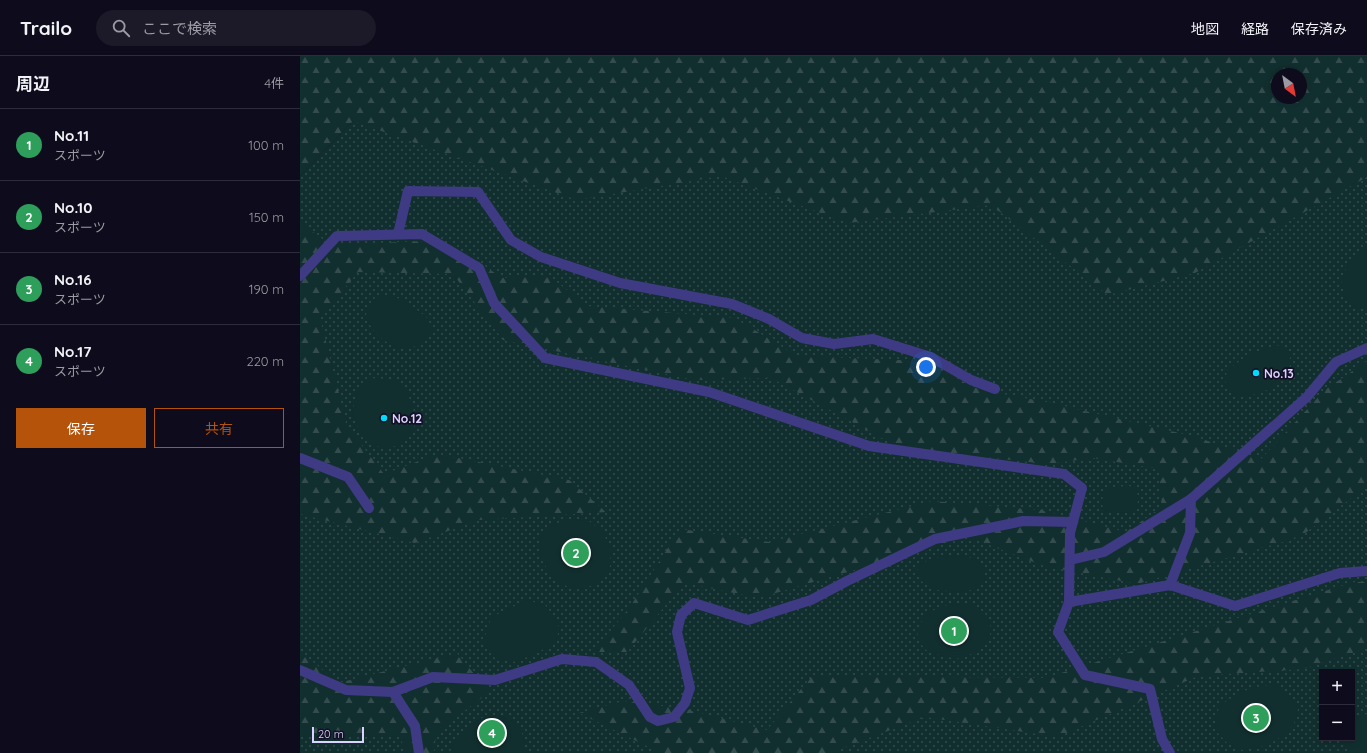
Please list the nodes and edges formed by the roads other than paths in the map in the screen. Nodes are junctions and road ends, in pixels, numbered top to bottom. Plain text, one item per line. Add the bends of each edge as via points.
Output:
1 (398, 234) junction
2 (300, 276) edge
3 (1367, 348) edge
4 (995, 389) dead end
5 (300, 458) edge
6 (1192, 499) junction
7 (369, 508) dead end
8 (1073, 522) junction
9 (1070, 560) junction
10 (1367, 571) edge
11 (1170, 585) junction
12 (1069, 602) junction
13 (300, 670) edge
14 (393, 692) junction
15 (419, 753) edge
16 (1170, 753) edge

1 - 2 lane via 337,236
1 - 4 lane via 408,191 478,192 512,240 541,257 620,283 732,304 770,318 802,338 834,344 873,339 931,357 971,380
1 - 8 lane via 422,234 479,268 494,303 546,358 709,392 869,446 1064,474 1082,488
3 - 6 lane via 1336,362 1307,397
5 - 7 lane via 348,477
6 - 9 lane via 1104,552
6 - 11 lane via 1190,533
8 - 9 lane via 1070,533
8 - 14 lane via 1023,521 935,538 811,600 748,620 694,603 681,615 677,632 690,688 685,703 674,717 658,721 650,717 629,685 596,662 562,659 495,680 433,677
9 - 12 lane
10 - 11 lane via 1340,572 1235,606
11 - 12 lane
12 - 16 lane via 1058,632 1085,675 1150,689 1162,739
13 - 14 lane via 346,690
14 - 15 lane via 415,726

